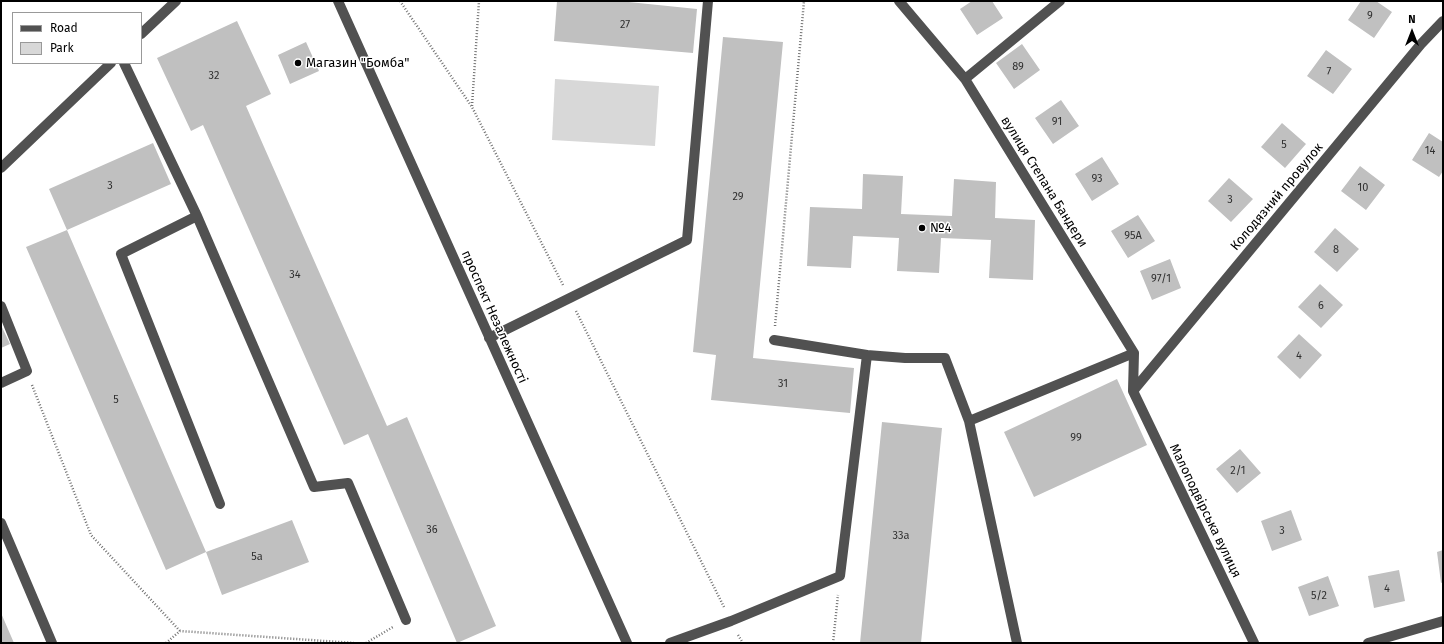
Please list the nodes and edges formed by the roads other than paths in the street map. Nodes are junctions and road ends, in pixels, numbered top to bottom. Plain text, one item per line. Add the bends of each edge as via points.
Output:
1 (176, 1) edge
2 (338, 1) edge
3 (708, 1) edge
4 (899, 1) edge
5 (1060, 1) edge
6 (1443, 21) edge
7 (142, 33) edge
8 (110, 64) edge
9 (124, 64) edge
10 (965, 79) junction
11 (1, 168) edge
12 (197, 216) junction
13 (1, 306) edge
14 (490, 338) junction
15 (774, 340) road end
16 (1134, 353) junction
17 (868, 355) junction
18 (1, 383) edge
19 (1133, 391) junction
20 (969, 420) junction
21 (220, 504) dead end
22 (1, 523) edge
23 (406, 620) road end
24 (1443, 622) edge
25 (52, 643) edge
26 (627, 643) edge
27 (670, 643) edge
28 (1017, 643) edge
29 (1254, 643) edge
30 (1368, 643) edge

1 - 7 street
2 - 14 street, проспект Незалежності
3 - 14 street via 687,240
4 - 10 street, вулиця Степана Бандери
5 - 10 street
6 - 19 street, Колодязний провулок via 1421,44
8 - 11 street
9 - 12 street
10 - 16 street, вулиця Степана Бандери
12 - 21 street via 121,254
12 - 23 street via 314,487 348,483
13 - 18 street via 27,371
14 - 26 street, проспект Незалежності
15 - 17 street
16 - 19 street
16 - 20 street
17 - 20 street via 945,358
17 - 27 street via 840,576
19 - 29 street, Малоподвірська вулиця
20 - 28 street
22 - 25 street
24 - 30 street

